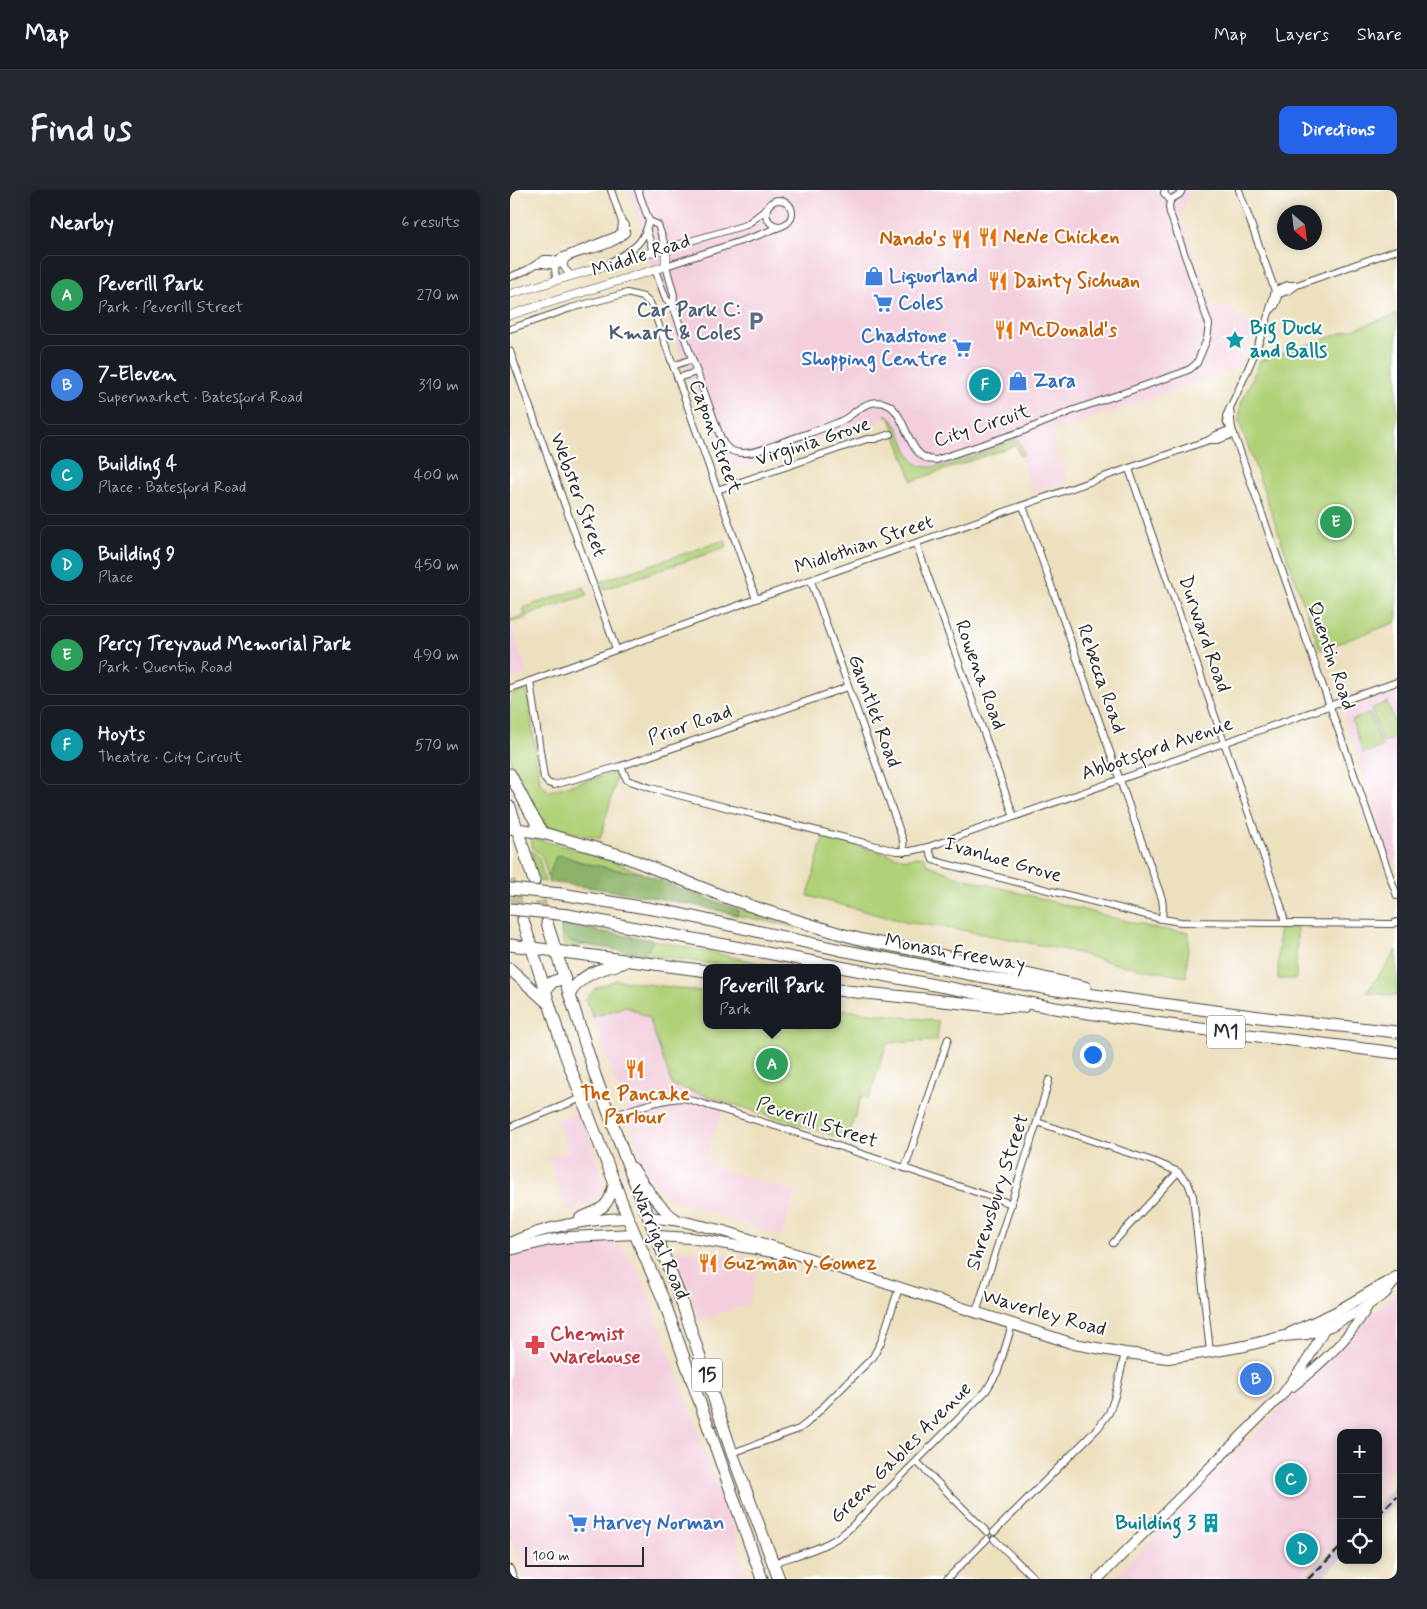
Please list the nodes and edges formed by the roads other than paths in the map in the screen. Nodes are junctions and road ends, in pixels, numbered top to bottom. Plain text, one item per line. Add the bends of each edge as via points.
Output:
1 (611, 190) edge
2 (638, 190) edge
3 (1165, 190) edge
4 (1182, 190) edge
5 (1239, 190) edge
6 (1170, 200) junction
7 (767, 209) junction
8 (649, 222) junction
9 (782, 226) junction
10 (647, 230) junction
11 (666, 248) junction
12 (1397, 250) edge
13 (654, 261) junction
14 (559, 264) junction
15 (606, 266) junction
16 (666, 266) junction
17 (571, 275) junction
18 (510, 277) edge
19 (556, 280) junction
20 (510, 294) edge
21 (634, 294) joint
22 (1275, 294) junction
23 (673, 306) junction
24 (510, 315) edge
25 (510, 329) edge
26 (510, 351) edge
27 (692, 359) junction
28 (673, 366) junction
29 (696, 372) junction
30 (678, 378) junction
31 (1233, 431) junction
32 (890, 434) dead end
33 (1129, 470) junction
34 (717, 490) junction
35 (1023, 506) junction
36 (916, 543) junction
37 (811, 581) junction
38 (756, 599) junction
39 (616, 649) junction
40 (530, 681) junction
41 (1397, 682) edge
42 (848, 687) junction
43 (510, 688) edge
44 (1331, 705) junction
45 (1224, 743) junction
46 (621, 766) junction
47 (510, 774) edge
48 (1119, 780) junction
49 (510, 807) edge
50 (1014, 817) junction
51 (513, 828) edge
52 (543, 833) junction
53 (928, 847) junction
54 (904, 852) junction
55 (534, 880) tunnel mouth
56 (510, 889) edge
57 (1397, 896) edge
58 (510, 908) edge
59 (1162, 919) junction
60 (523, 920) tunnel mouth
61 (1397, 922) edge
62 (547, 923) tunnel mouth
63 (1285, 923) junction
64 (510, 945) edge
65 (532, 949) junction
66 (556, 952) junction
67 (629, 961) junction
68 (825, 964) edge
69 (841, 967) edge
70 (510, 969) edge
71 (703, 970) edge
72 (564, 978) junction
73 (841, 990) edge
74 (545, 991) junction
75 (569, 994) junction
76 (1130, 1000) junction
77 (549, 1004) junction
78 (1055, 1008) junction
79 (1397, 1032) edge
80 (948, 1039) dead end
81 (1397, 1053) edge
82 (1049, 1080) dead end
83 (582, 1098) junction
84 (610, 1117) junction
85 (1037, 1122) junction
86 (510, 1126) edge
87 (624, 1155) junction
88 (905, 1168) junction
89 (1178, 1172) junction
90 (614, 1183) junction
91 (1012, 1204) junction
92 (649, 1217) junction
93 (628, 1218) junction
94 (681, 1221) junction
95 (563, 1225) junction
96 (634, 1234) junction
97 (657, 1236) junction
98 (510, 1243) edge
99 (1114, 1243) dead end
100 (510, 1250) edge
101 (800, 1255) junction
102 (1397, 1277) edge
103 (899, 1288) junction
104 (1369, 1304) junction
105 (976, 1313) junction
106 (1334, 1313) junction
107 (1012, 1325) junction
108 (1326, 1328) junction
109 (1284, 1336) junction
110 (1210, 1352) junction
111 (1125, 1353) junction
112 (1282, 1394) junction
113 (732, 1453) junction
114 (917, 1462) junction
115 (991, 1535) junction
116 (773, 1563) junction
117 (510, 1569) edge
118 (513, 1579) edge
119 (762, 1579) edge
120 (779, 1579) edge
121 (947, 1579) edge
122 (1035, 1579) edge
123 (1098, 1579) edge

1 - 14 street via 622,222 621,231 567,254
2 - 8 street
3 - 6 street, City Circuit
4 - 6 street
5 - 22 street
6 - 29 street, City Circuit via 1170,213 1209,324 1197,363 1181,373 1023,431 933,460 917,452 902,420 893,410 886,404 876,403 834,424 763,449 741,453 728,449 722,441
7 - 9 street via 769,222
7 - 9 street via 777,201 789,205 791,219
7 - 11 street, Middle Road via 746,225
8 - 10 street, City Circuit
8 - 11 street, City Circuit via 658,225
9 - 16 street, Middle Road
10 - 13 street, City Circuit
10 - 15 street via 638,245
11 - 13 street, Middle Road
11 - 16 street, City Circuit
12 - 22 street via 1297,285 1288,285
13 - 15 street, Middle Road
13 - 16 street, Middle Road
13 - 23 street, City Circuit via 666,299
13 - 24 street, Middle Road
14 - 17 street
14 - 18 street via 536,264
14 - 19 street
15 - 17 street, Middle Road
16 - 23 street, City Circuit via 674,295
17 - 19 street, Middle Road
19 - 20 street, Middle Road
21 - 25 street, Middle Road via 584,304
21 - 28 street, Capon Street via 652,306
22 - 31 street, Quentin Road via 1278,299 1276,306 1271,310 1230,408
23 - 27 street, City Circuit
26 - 39 street, Webster Street
27 - 28 street
27 - 29 street, City Circuit
28 - 30 street, Capon Street
29 - 30 street
30 - 34 street, Capon Street
31 - 33 street, Midlothian Street
31 - 44 street, Quentin Road
32 - 34 street, Virginia Grove
33 - 35 street, Midlothian Street
33 - 45 street, Durward Road
34 - 38 street, Capon Street
35 - 36 street, Midlothian Street
35 - 48 street, Rebecca Road
36 - 37 street, Midlothian Street
36 - 50 street, Rowena Road
37 - 38 street, Midlothian Street
37 - 42 street, Gauntlet Road
38 - 39 street, Midlothian Street
39 - 40 street, Midlothian Street
40 - 43 street, Midlothian Street
40 - 46 street, Prior Road via 544,778 548,783 554,785
41 - 44 street, Abbotsford Avenue
42 - 46 street, Prior Road
42 - 54 street, Gauntlet Road via 903,840
44 - 45 street, Abbotsford Avenue
44 - 57 street, Quentin Road
45 - 48 street, Abbotsford Avenue
45 - 63 street, Durward Road
46 - 54 street, Ivanhoe Grove via 627,780 651,788
47 - 52 highway
48 - 50 street, Abbotsford Avenue
48 - 59 street, Rebecca Road via 1162,899
49 - 51 highway
50 - 53 street, Abbotsford Avenue
51 - 52 highway
51 - 55 highway
52 - 76 highway via 623,856 766,912 841,934 1065,982
53 - 54 street, Ivanhoe Grove
53 - 59 street, Ivanhoe Grove via 933,860 946,864
56 - 76 highway, Monash Freeway / M1, bridge via 671,912 906,964
58 - 68 highway, Monash Freeway / M1, bridge via 568,915
59 - 63 street, Ivanhoe Grove
60 - 65 highway, Warrigal Road / 15
61 - 63 street, Ivanhoe Grove
62 - 66 highway, Warrigal Road / 15
64 - 65 highway
65 - 66 highway
65 - 74 highway, Warrigal Road / 15
66 - 67 highway
66 - 72 highway, Warrigal Road / 15
67 - 71 highway
67 - 75 highway via 585,976
69 - 78 highway, Monash Freeway / M1, bridge
70 - 77 highway
72 - 74 highway via 552,982
72 - 75 highway, Warrigal Road / 15
73 - 78 highway via 991,1006
74 - 77 highway, Warrigal Road / 15
75 - 84 highway, Warrigal Road / 15
76 - 79 highway, Monash Freeway / M1
77 - 83 highway, Warrigal Road / 15
78 - 81 highway, Monash Freeway / M1
80 - 88 street
82 - 85 street, Shrewsbury Street
83 - 86 street
83 - 90 highway, Warrigal Road / 15
84 - 87 highway, Warrigal Road / 15
84 - 88 street, Peverill Street via 684,1098
85 - 89 street
85 - 91 street, Shrewsbury Street
87 - 92 highway, Warrigal Road / 15
87 - 94 main road via 669,1214
88 - 91 street, Peverill Street
89 - 99 street
89 - 110 street via 1188,1183 1193,1196
90 - 93 highway, Warrigal Road / 15
90 - 95 main road via 606,1205
91 - 105 street, Shrewsbury Street
92 - 93 highway, Waverley Road
92 - 94 main road, Waverley Road
92 - 97 highway, Warrigal Road / 15
93 - 95 main road, Waverley Road
93 - 96 highway, Warrigal Road / 15
94 - 101 main road, Waverley Road via 724,1230
95 - 98 main road, Waverley Road
96 - 97 highway, Waverley Road
96 - 100 main road, Waverley Road via 570,1237
96 - 119 highway, Warrigal Road / 15 via 664,1301
97 - 101 main road, Waverley Road
97 - 113 highway, Warrigal Road / 15
101 - 103 main road, Waverley Road
102 - 104 main road, Waverley Road via 1385,1293
102 - 106 main road, Waverley Road
103 - 105 main road, Waverley Road
103 - 113 street via 873,1356 807,1423 799,1429
104 - 108 main road, Waverley Road
104 - 112 main road via 1357,1325 1312,1370
105 - 107 main road, Waverley Road
106 - 108 main road
106 - 109 main road, Waverley Road
107 - 111 main road, Waverley Road via 1074,1344
107 - 114 street, Green Gables Avenue via 998,1370 986,1392
108 - 109 main road, Waverley Road
108 - 112 main road
109 - 110 main road, Waverley Road
110 - 111 main road, Waverley Road via 1168,1358
111 - 115 street via 1109,1413 1098,1428
112 - 123 main road
113 - 116 highway, Warrigal Road / 15
114 - 115 street
114 - 116 street, Green Gables Avenue via 836,1539
115 - 121 street
115 - 122 street
116 - 120 highway, Warrigal Road / 15
117 - 118 street

